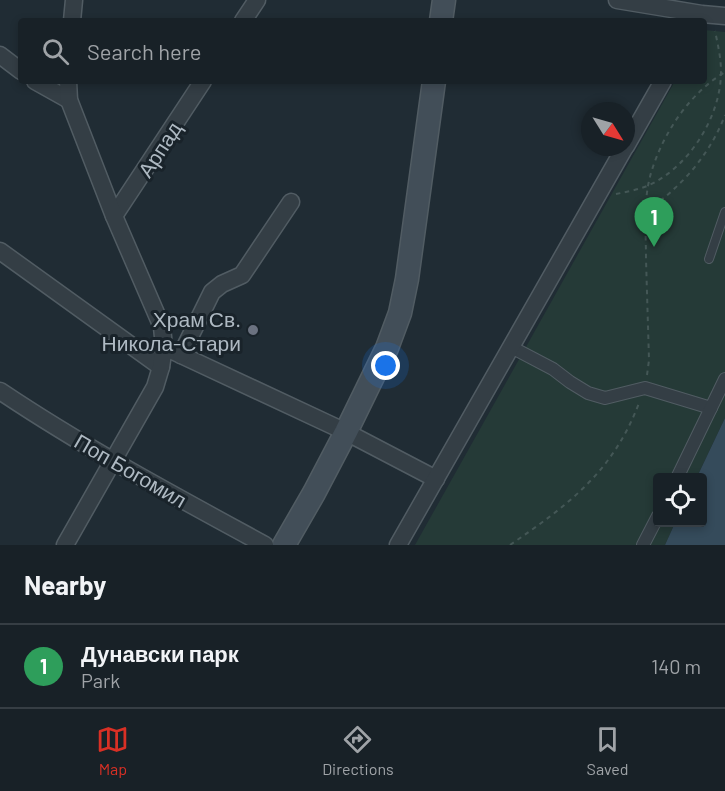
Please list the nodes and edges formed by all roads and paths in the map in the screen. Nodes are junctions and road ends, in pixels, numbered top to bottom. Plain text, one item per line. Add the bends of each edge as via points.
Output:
1 (74, 0) edge
2 (257, 0) edge
3 (444, 0) edge
4 (617, 0) edge
5 (708, 16) edge
6 (72, 18) edge
7 (245, 18) edge
8 (441, 18) edge
9 (0, 55) edge
10 (18, 69) edge
11 (723, 73) edge
12 (40, 84) edge
13 (68, 84) edge
14 (201, 84) edge
15 (434, 84) edge
16 (661, 84) edge
17 (69, 100) junction
18 (725, 115) edge
19 (635, 130) edge
20 (620, 156) edge
21 (649, 185) junction
22 (596, 198) junction
23 (291, 202) dead end
24 (725, 212) edge
25 (645, 213) junction
26 (114, 216) junction
27 (0, 250) edge
28 (709, 259) dead end
29 (164, 347) junction
30 (511, 347) junction
31 (181, 355) junction
32 (161, 368) junction
33 (725, 379) edge
34 (645, 388) junction
35 (0, 391) edge
36 (711, 408) junction
37 (346, 432) junction
38 (112, 461) junction
39 (678, 473) edge
40 (436, 479) junction
41 (653, 524) edge
42 (65, 545) edge
43 (265, 545) edge
44 (284, 545) edge
45 (398, 545) edge
46 (510, 545) edge
47 (643, 545) edge

1 - 6 street
2 - 7 street
3 - 8 main road
4 - 5 street
5 - 11 path
9 - 10 street
11 - 21 path via 677,117 662,144
11 - 21 path via 710,123 700,140 668,173
12 - 17 street
13 - 17 street
14 - 26 street, Арпад
15 - 37 main road via 400,313
16 - 19 street
17 - 26 street
18 - 25 path via 694,167
20 - 22 street
21 - 22 path
21 - 25 path
22 - 30 street
23 - 31 street via 242,275 212,292
24 - 28 lane
25 - 34 path via 649,360
26 - 29 street via 162,327
27 - 32 street
29 - 31 street
29 - 32 street
30 - 34 street via 588,393 605,398
30 - 40 street
31 - 37 street
32 - 38 street via 155,387
33 - 36 street
34 - 36 street
34 - 46 path via 634,418 600,472 576,497
35 - 38 street, Поп Богомил
36 - 39 street
37 - 40 street
37 - 44 main road
38 - 42 street
38 - 43 street, Поп Богомил
40 - 45 street
41 - 47 street

